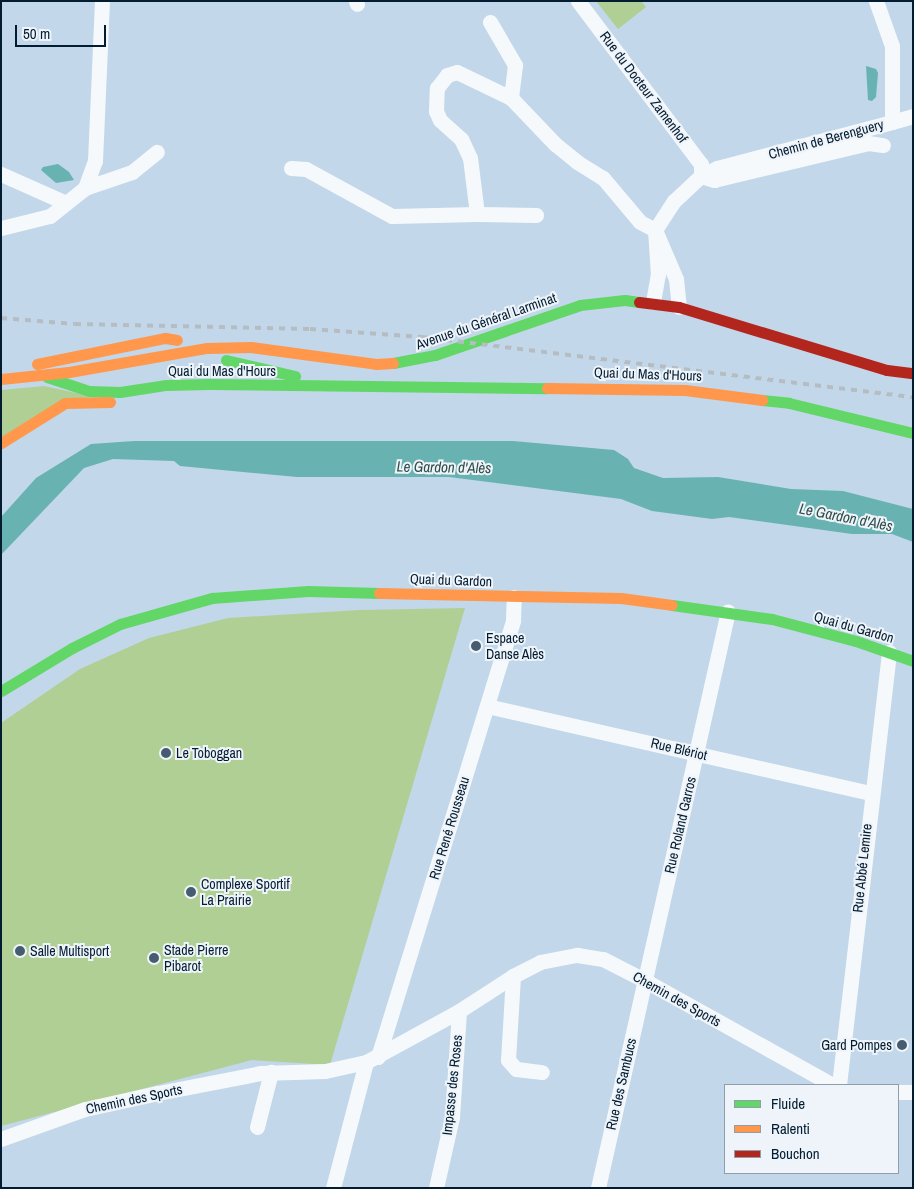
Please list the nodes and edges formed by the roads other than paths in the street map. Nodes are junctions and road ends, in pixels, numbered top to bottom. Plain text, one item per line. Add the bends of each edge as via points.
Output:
1 (102, 1) edge
2 (578, 1) edge
3 (876, 1) edge
4 (490, 22) dead end
5 (511, 98) junction
6 (913, 116) edge
7 (892, 122) junction
8 (883, 145) dead end
9 (157, 152) dead end
10 (291, 168) dead end
11 (1, 174) edge
12 (701, 176) junction
13 (85, 188) junction
14 (66, 204) junction
15 (477, 214) junction
16 (536, 215) dead end
17 (1, 228) edge
18 (655, 230) junction
19 (653, 302) junction
20 (679, 307) junction
21 (177, 340) dead end
22 (226, 360) dead end
23 (1, 370) edge
24 (913, 373) edge
25 (41, 375) junction
26 (1, 379) edge
27 (377, 385) junction
28 (150, 389) junction
29 (913, 432) edge
30 (1, 443) edge
31 (514, 597) junction
32 (728, 611) junction
33 (889, 652) junction
34 (913, 661) edge
35 (1, 691) edge
36 (487, 706) junction
37 (697, 753) junction
38 (871, 793) junction
39 (513, 976) junction
40 (644, 980) junction
41 (460, 1011) junction
42 (372, 1060) junction
43 (271, 1072) junction
44 (542, 1072) dead end
45 (832, 1084) edge
46 (839, 1084) edge
47 (899, 1092) edge
48 (913, 1092) edge
49 (257, 1127) dead end
50 (1, 1140) edge
51 (333, 1188) edge
52 (436, 1188) edge
53 (598, 1188) edge

1 - 13 street via 95,160
2 - 12 street, Rue du Docteur Zamenhof via 701,164
3 - 7 street, Chemin de Berenguery via 892,46
4 - 5 street via 515,65
5 - 15 street via 457,72 447,75 437,88 436,111 440,120 461,139 470,158
5 - 18 street via 562,150 603,178 640,222
6 - 7 street
7 - 12 street, Chemin de Berenguery via 717,168
8 - 12 street, Chemin de Berenguery via 868,142 714,180
9 - 13 street via 132,172
10 - 15 street via 306,169 392,216
11 - 14 street
12 - 18 street, Chemin de Berenguery via 674,201
13 - 14 street
14 - 17 street via 50,216
15 - 16 street
18 - 19 street via 658,275
18 - 20 street via 676,279
19 - 20 main road, Avenue du Général Larminat
19 - 25 main road, Avenue du Général Larminat via 625,300 580,305 435,355 376,364 252,347 207,348
20 - 24 main road, Avenue du Général Larminat via 887,370
21 - 23 main road via 165,338
22 - 27 main road, Quai du Mas d'Hours via 272,373
25 - 26 main road, Avenue du Général Larminat
25 - 28 main road, Quai du Mas d'Hours via 89,391
27 - 28 main road, Quai du Mas d'Hours via 337,388 209,384 166,385
27 - 29 main road, Quai du Mas d'Hours via 640,388 722,393 824,410
28 - 30 main road via 121,401 65,403
31 - 32 main road, Quai du Gardon via 621,598
31 - 35 main road, Quai du Gardon via 308,591 212,598 120,624 55,657
31 - 36 street, Rue René Rousseau via 513,620
32 - 33 main road, Quai du Gardon
32 - 37 street, Rue Roland Garros
33 - 34 main road, Quai du Gardon
33 - 38 street, Rue Abbé Lemire
36 - 37 street, Rue Blériot
36 - 42 street, Rue René Rousseau
37 - 38 street, Rue Blériot
37 - 40 street, Rue Roland Garros
38 - 46 street, Rue Abbé Lemire
39 - 40 street, Chemin des Sports via 540,962 577,954 603,960
39 - 41 street, Chemin des Sports
39 - 44 street via 508,1060 516,1069
40 - 45 street, Chemin des Sports
40 - 53 street, Rue des Sambucs
41 - 42 street, Chemin des Sports
41 - 52 street, Impasse des Roses via 452,1117
42 - 43 street, Chemin des Sports via 326,1071
42 - 51 street, Rue René Rousseau
43 - 49 street
43 - 50 street, Chemin des Sports via 85,1109
47 - 48 street

